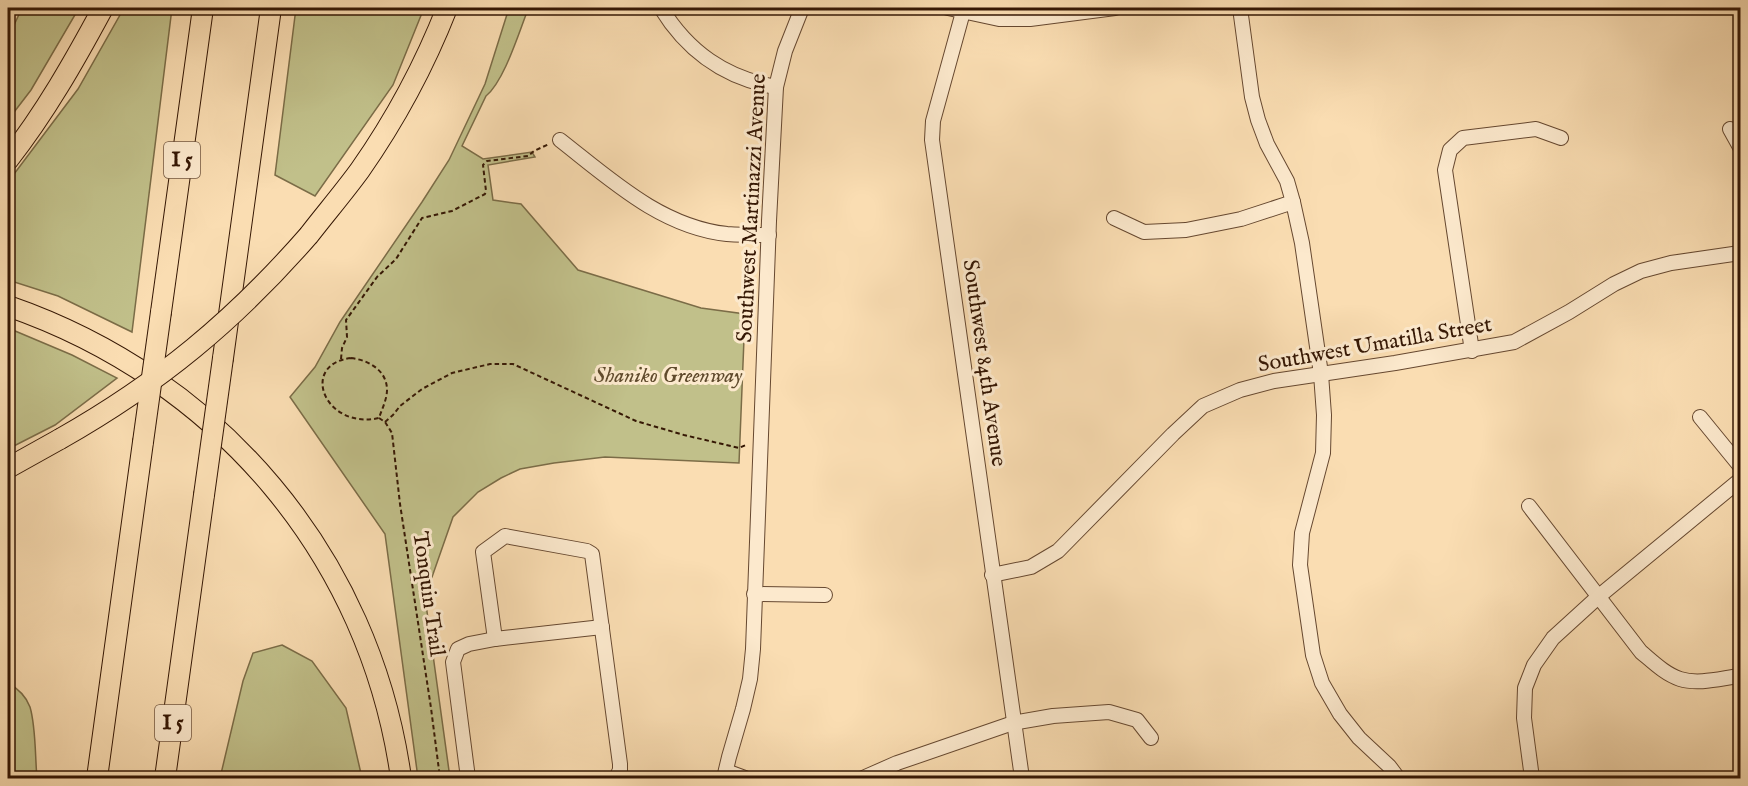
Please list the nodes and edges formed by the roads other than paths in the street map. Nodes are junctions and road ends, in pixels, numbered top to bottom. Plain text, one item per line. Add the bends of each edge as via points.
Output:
1 (103, 8) edge
2 (203, 8) edge
3 (271, 8) edge
4 (447, 8) edge
5 (662, 8) edge
6 (802, 8) edge
7 (948, 8) edge
8 (1115, 8) edge
9 (1240, 8) edge
10 (1080, 10) edge
11 (963, 12) junction
12 (776, 87) junction
13 (1730, 129) dead end
14 (1562, 138) dead end
15 (560, 140) road end
16 (1740, 147) edge
17 (8, 160) edge
18 (1293, 202) junction
19 (1114, 218) dead end
20 (769, 235) junction
21 (1740, 253) edge
22 (8, 306) edge
23 (1472, 351) junction
24 (1321, 374) junction
25 (1700, 417) dead end
26 (1740, 466) edge
27 (8, 468) edge
28 (1740, 480) edge
29 (1528, 506) dead end
30 (992, 574) junction
31 (754, 594) junction
32 (825, 595) dead end
33 (1598, 597) junction
34 (602, 627) junction
35 (495, 639) junction
36 (1740, 676) edge
37 (1013, 723) junction
38 (1151, 738) dead end
39 (725, 775) edge
40 (97, 778) edge
41 (165, 778) edge
42 (401, 778) edge
43 (468, 778) edge
44 (616, 778) edge
45 (745, 778) edge
46 (866, 778) edge
47 (1022, 778) edge
48 (1398, 778) edge
49 (1532, 778) edge

1 - 17 highway via 54,94
2 - 40 highway, I 5, bridge
3 - 41 highway, I 5, bridge
4 - 27 highway, bridge via 414,80 360,170 309,235 254,295 194,349 130,397
5 - 12 street via 693,48 723,70
6 - 12 street, Southwest Martinazzi Avenue
7 - 11 street
8 - 10 street
9 - 18 street via 1258,120
10 - 11 street via 1030,19
11 - 30 street, Southwest 84th Avenue via 933,122 932,140
12 - 20 street, Southwest Martinazzi Avenue
13 - 16 street
14 - 23 street via 1536,129 1463,138 1450,150 1445,170
15 - 20 street via 620,187 665,215 726,234
18 - 19 street via 1240,219 1186,230 1144,232
18 - 24 street
20 - 31 street, Southwest Martinazzi Avenue
21 - 23 street, Southwest Umatilla Street via 1641,271 1514,342
22 - 42 highway via 73,332 154,378 219,430 274,489 321,554 358,624 387,706
23 - 24 street, Southwest Umatilla Street
24 - 30 street, Southwest Umatilla Street via 1240,390 1203,406 1059,551 1031,567
24 - 48 street via 1323,453 1302,533 1300,565 1313,655 1340,714
25 - 26 street
28 - 33 street
29 - 33 street
30 - 37 street, Southwest 84th Avenue
31 - 32 street
31 - 39 street, Southwest Martinazzi Avenue via 750,679
33 - 36 street via 1641,652 1659,668 1680,679 1700,682
33 - 49 street via 1553,638 1534,665 1525,688 1524,718
34 - 35 street
34 - 35 street via 592,554 505,536 483,552
34 - 44 street via 620,764
35 - 43 street via 458,649 453,662
37 - 38 street via 1109,712 1137,720
37 - 46 street via 897,763
37 - 47 street, Southwest 84th Avenue
39 - 45 street

